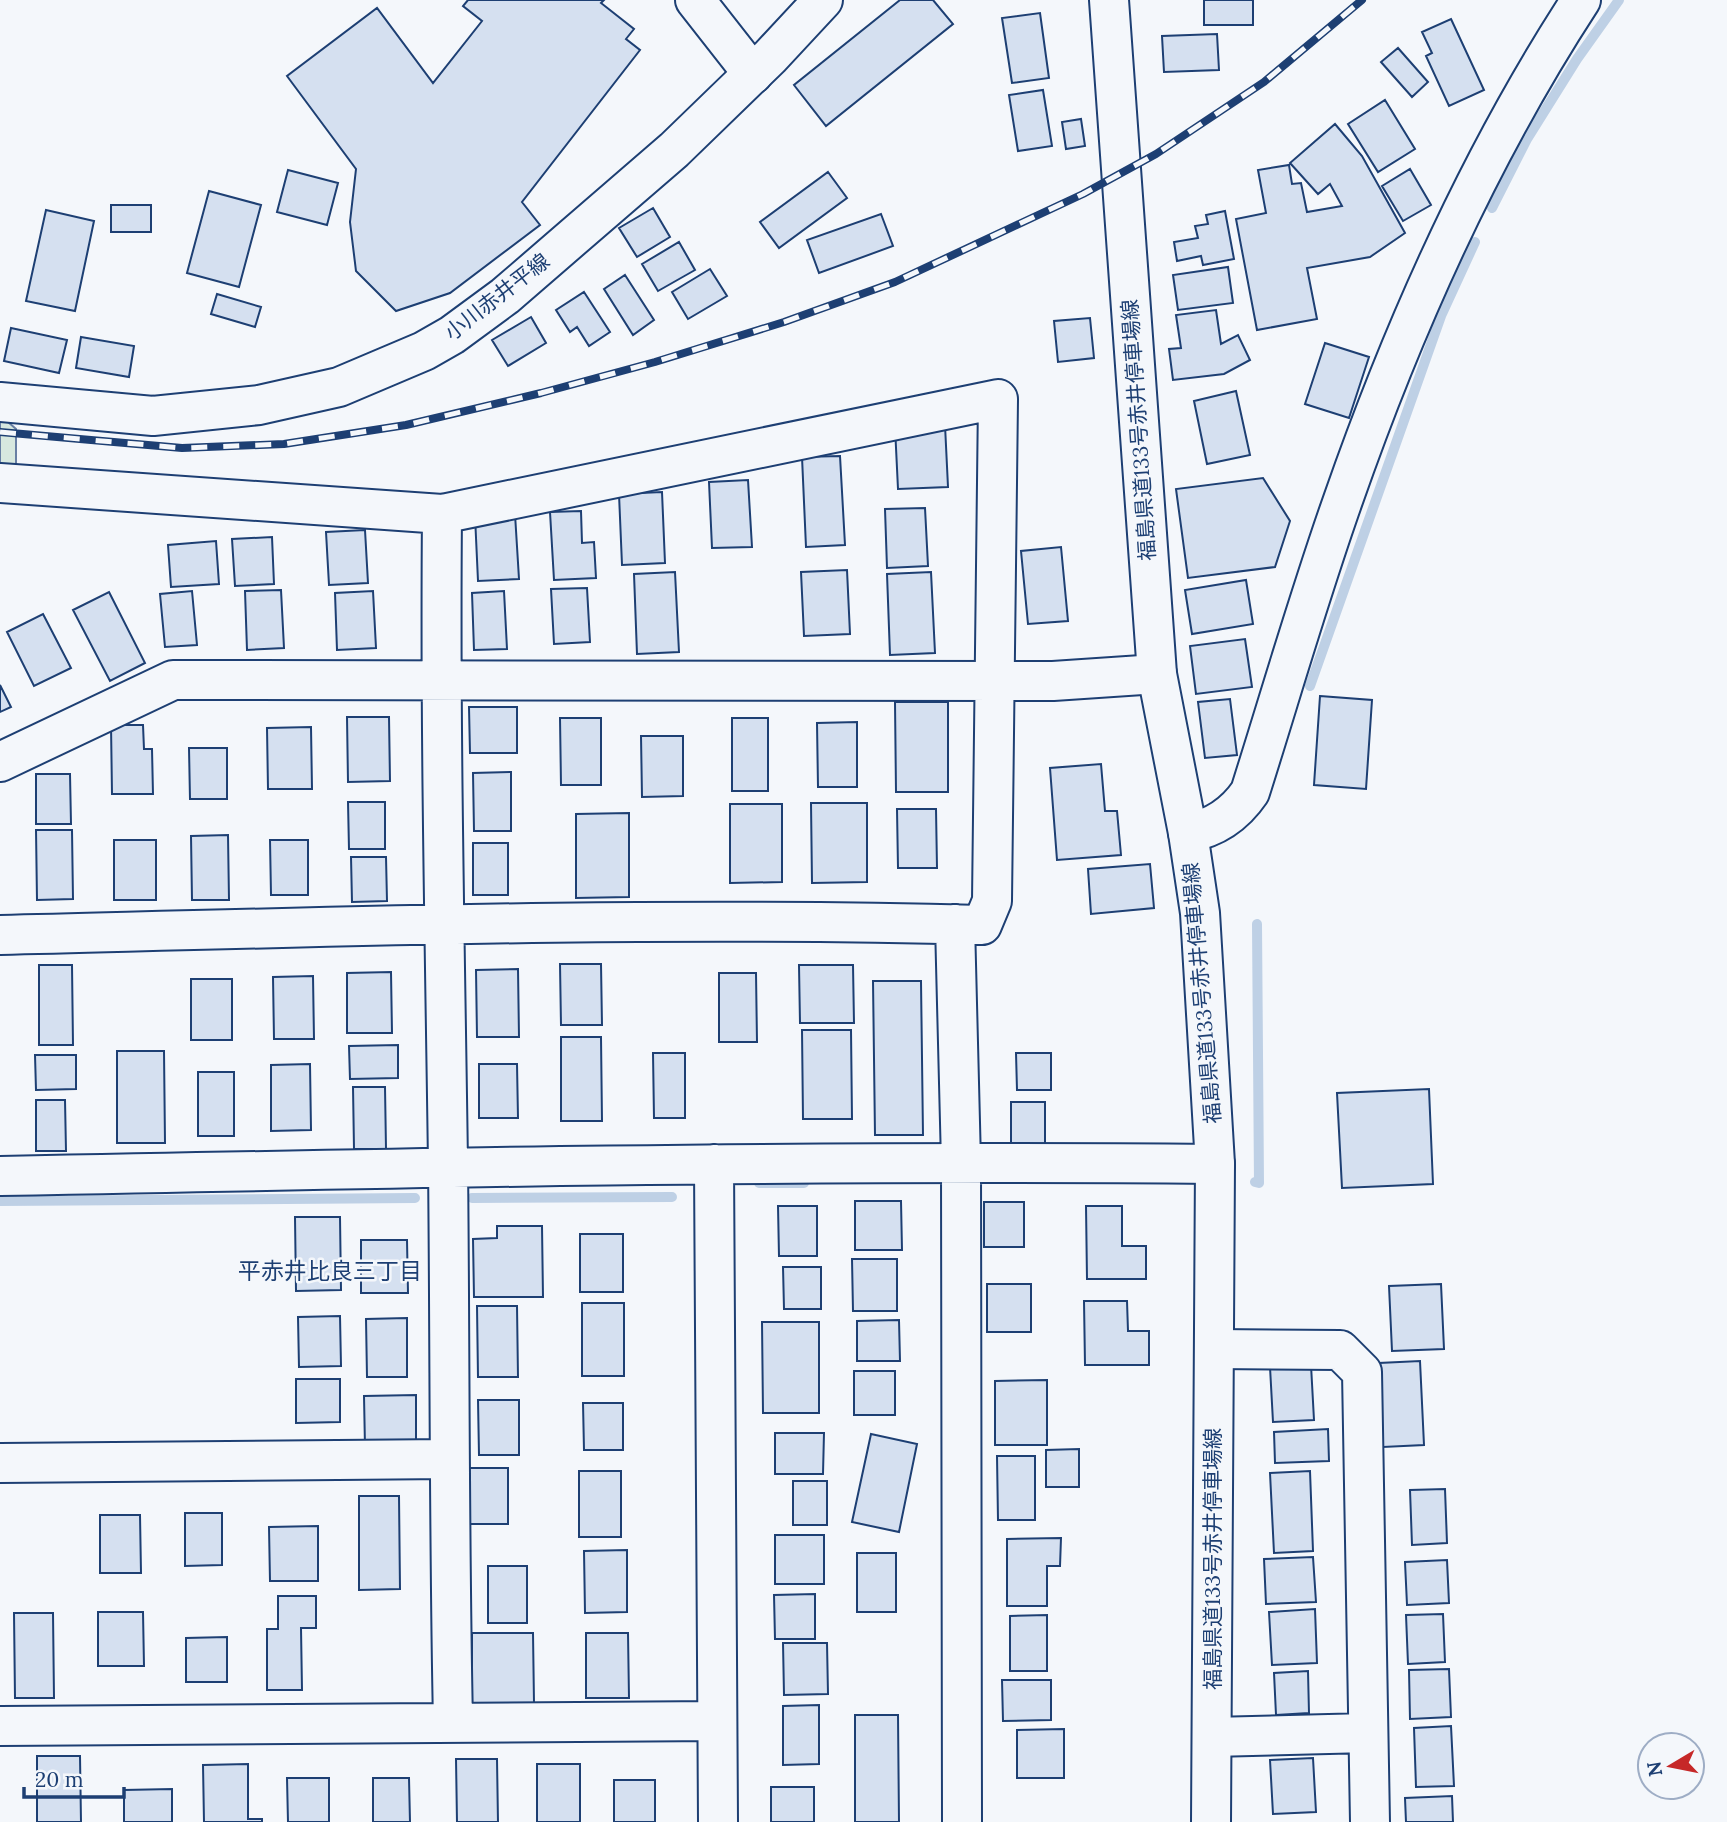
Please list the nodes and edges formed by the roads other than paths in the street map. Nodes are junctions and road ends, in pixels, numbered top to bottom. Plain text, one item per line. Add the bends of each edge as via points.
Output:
1 (695, 0) edge
2 (823, 0) edge
3 (1109, 0) edge
4 (1581, 0) edge
5 (752, 74) junction
6 (0, 402) edge
7 (0, 483) edge
8 (442, 514) junction
9 (1157, 674) junction
10 (441, 681) junction
11 (995, 682) junction
12 (0, 762) edge
13 (1188, 833) junction
14 (955, 924) junction
15 (444, 925) junction
16 (0, 935) edge
17 (961, 1162) junction
18 (714, 1164) junction
19 (1215, 1164) junction
20 (448, 1167) junction
21 (0, 1176) edge
22 (1214, 1349) junction
23 (448, 1459) junction
24 (0, 1463) edge
25 (717, 1721) junction
26 (453, 1722) junction
27 (0, 1726) edge
28 (1368, 1733) junction
29 (1212, 1737) junction
30 (718, 1822) edge
31 (962, 1822) edge
32 (1211, 1822) edge
33 (1370, 1822) edge

1 - 5 street
2 - 5 street, 小川赤井平線
3 - 9 street, 福島県道133号赤井停車場線
4 - 13 street via 1527,85 1453,226 1384,391 1343,500 1250,792 1238,809 1207,829
5 - 6 street, 小川赤井平線 via 674,150 505,296 424,351 339,387 259,405 153,416
7 - 8 street
8 - 10 street
8 - 11 street via 998,399
9 - 11 street
9 - 13 street, 福島県道133号赤井停車場線
10 - 11 street
10 - 12 street via 173,680
10 - 15 street
11 - 14 street via 992,901 982,925
13 - 19 street, 福島県道133号赤井停車場線 via 1200,912
14 - 15 street
14 - 17 street
15 - 16 street
15 - 20 street
17 - 18 street
17 - 19 street
17 - 31 street
18 - 20 street
18 - 25 street
19 - 22 street, 福島県道133号赤井停車場線
20 - 21 street
20 - 23 street
22 - 28 street via 1340,1350 1362,1372
22 - 29 street, 福島県道133号赤井停車場線
23 - 24 street
23 - 26 street
25 - 26 street
25 - 30 street
26 - 27 street
28 - 29 street
28 - 33 street
29 - 32 street, 福島県道133号赤井停車場線

